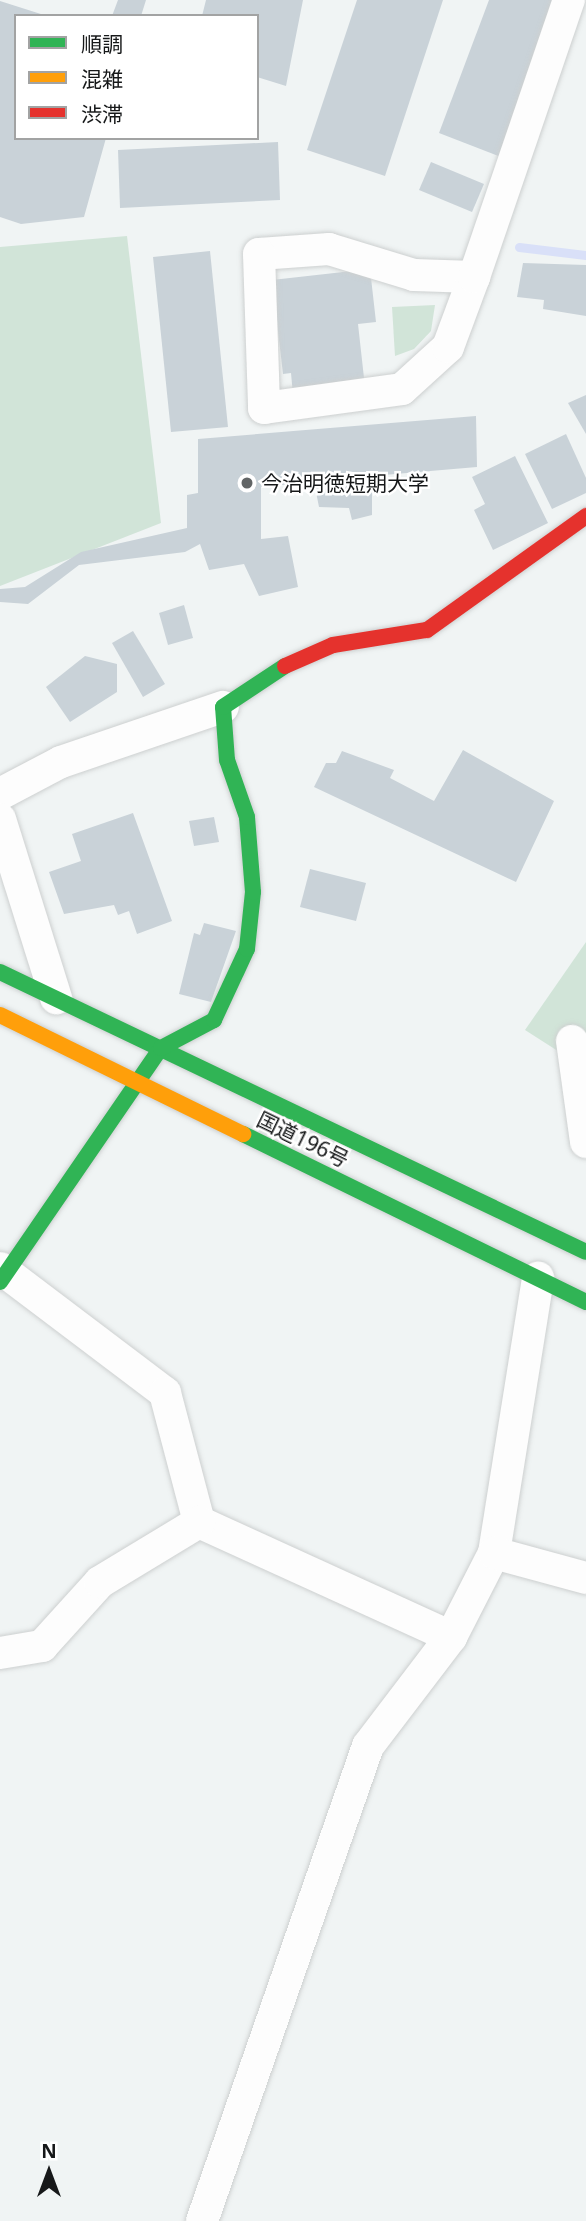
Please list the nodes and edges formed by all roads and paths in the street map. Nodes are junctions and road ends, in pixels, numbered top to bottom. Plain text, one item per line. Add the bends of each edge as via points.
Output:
1 (569, 0) edge
2 (474, 277) junction
3 (586, 516) edge
4 (223, 707) junction
5 (0, 794) edge
6 (0, 819) edge
7 (0, 972) edge
8 (56, 998) junction
9 (0, 1015) edge
10 (572, 1041) dead end
11 (161, 1048) junction
12 (137, 1082) junction
13 (586, 1142) edge
14 (586, 1252) edge
15 (2, 1274) edge
16 (538, 1277) junction
17 (586, 1302) edge
18 (199, 1522) junction
19 (494, 1553) junction
20 (586, 1578) edge
21 (451, 1637) junction
22 (0, 1653) edge
23 (202, 2221) edge

1 - 2 street
2 - 2 street via 448,347 402,389 264,408 259,254 329,249 414,275
3 - 4 main road via 426,630 333,645 261,676
4 - 5 street via 61,762
4 - 11 main road via 227,760 247,817 253,892 247,949 214,1020
6 - 8 street
7 - 8 main road, 国道196号
8 - 11 main road, 国道196号
9 - 12 main road, 国道196号
10 - 13 street
11 - 12 main road
11 - 14 main road, 国道196号
12 - 15 main road
12 - 16 main road, 国道196号
15 - 18 street via 165,1393
16 - 17 main road, 国道196号
16 - 19 street
18 - 21 street
18 - 22 street via 100,1582 42,1646
19 - 20 street
19 - 21 street
21 - 23 street via 368,1746

